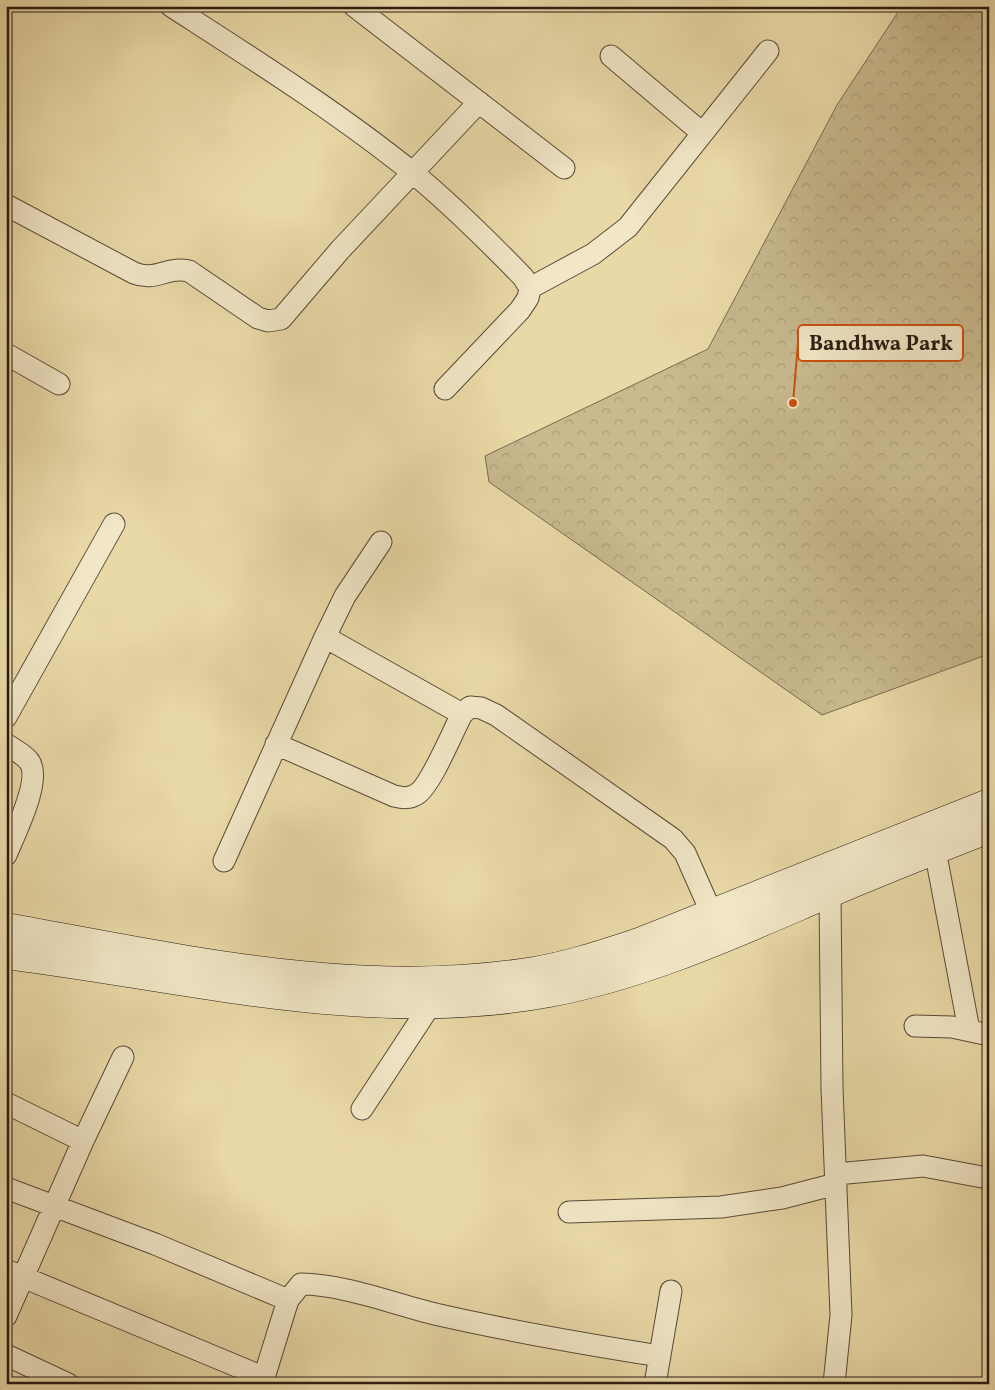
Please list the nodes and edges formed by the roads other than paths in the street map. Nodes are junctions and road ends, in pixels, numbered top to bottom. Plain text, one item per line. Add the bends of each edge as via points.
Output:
1 (171, 6) edge
2 (354, 6) edge
3 (768, 50) dead end
4 (611, 56) dead end
5 (479, 102) junction
6 (702, 133) junction
7 (564, 168) dead end
8 (412, 172) junction
9 (6, 205) edge
10 (530, 288) junction
11 (6, 354) edge
12 (59, 384) dead end
13 (445, 389) dead end
14 (114, 524) dead end
15 (381, 542) dead end
16 (325, 637) junction
17 (462, 714) junction
18 (6, 717) edge
19 (6, 744) edge
20 (276, 744) junction
21 (989, 803) edge
22 (989, 829) edge
23 (935, 850) junction
24 (6, 855) edge
25 (224, 861) dead end
26 (825, 867) junction
27 (830, 894) junction
28 (712, 914) junction
29 (6, 926) edge
30 (6, 955) edge
31 (431, 1004) junction
32 (915, 1026) dead end
33 (979, 1032) edge
34 (123, 1057) dead end
35 (6, 1103) edge
36 (362, 1109) dead end
37 (82, 1140) junction
38 (982, 1177) dead end
39 (836, 1179) junction
40 (6, 1188) edge
41 (54, 1206) junction
42 (569, 1212) dead end
43 (15, 1274) edge
44 (671, 1291) dead end
45 (288, 1300) junction
46 (6, 1316) edge
47 (6, 1355) edge
48 (660, 1356) junction
49 (262, 1381) edge
50 (68, 1384) edge
51 (655, 1384) edge
52 (834, 1384) edge

1 - 8 street via 285,78
2 - 5 street
3 - 6 street
4 - 6 street
5 - 7 street
5 - 8 street
6 - 10 street via 628,227 593,254
8 - 9 street via 340,250 291,310 281,319 268,321 258,318 189,270 168,270 155,277 139,275
8 - 10 street via 470,223
10 - 13 street via 520,310
11 - 12 street
14 - 18 street
15 - 16 street via 361,570
16 - 17 street
16 - 20 street
17 - 20 street via 426,784 417,794 407,798 394,796
17 - 28 street via 470,707 496,715 673,838 685,853
19 - 24 street via 29,760 34,771 33,785
20 - 25 street
21 - 26 street
22 - 23 street
23 - 27 street
23 - 33 street
26 - 27 street
26 - 28 street
27 - 31 street via 667,960 580,986 520,997
27 - 39 street
28 - 29 street via 639,942 535,971 483,978 387,982 255,970
30 - 31 street via 294,997
31 - 36 street
32 - 33 street
34 - 37 street
35 - 37 street
37 - 41 street
38 - 39 street via 923,1166
39 - 42 street via 782,1198 721,1206
39 - 52 street via 841,1314
40 - 41 street
41 - 43 street
41 - 45 street
43 - 46 street
43 - 49 street
44 - 48 street
45 - 48 street via 301,1284 315,1284 464,1321
45 - 49 street
47 - 50 street
48 - 51 street

